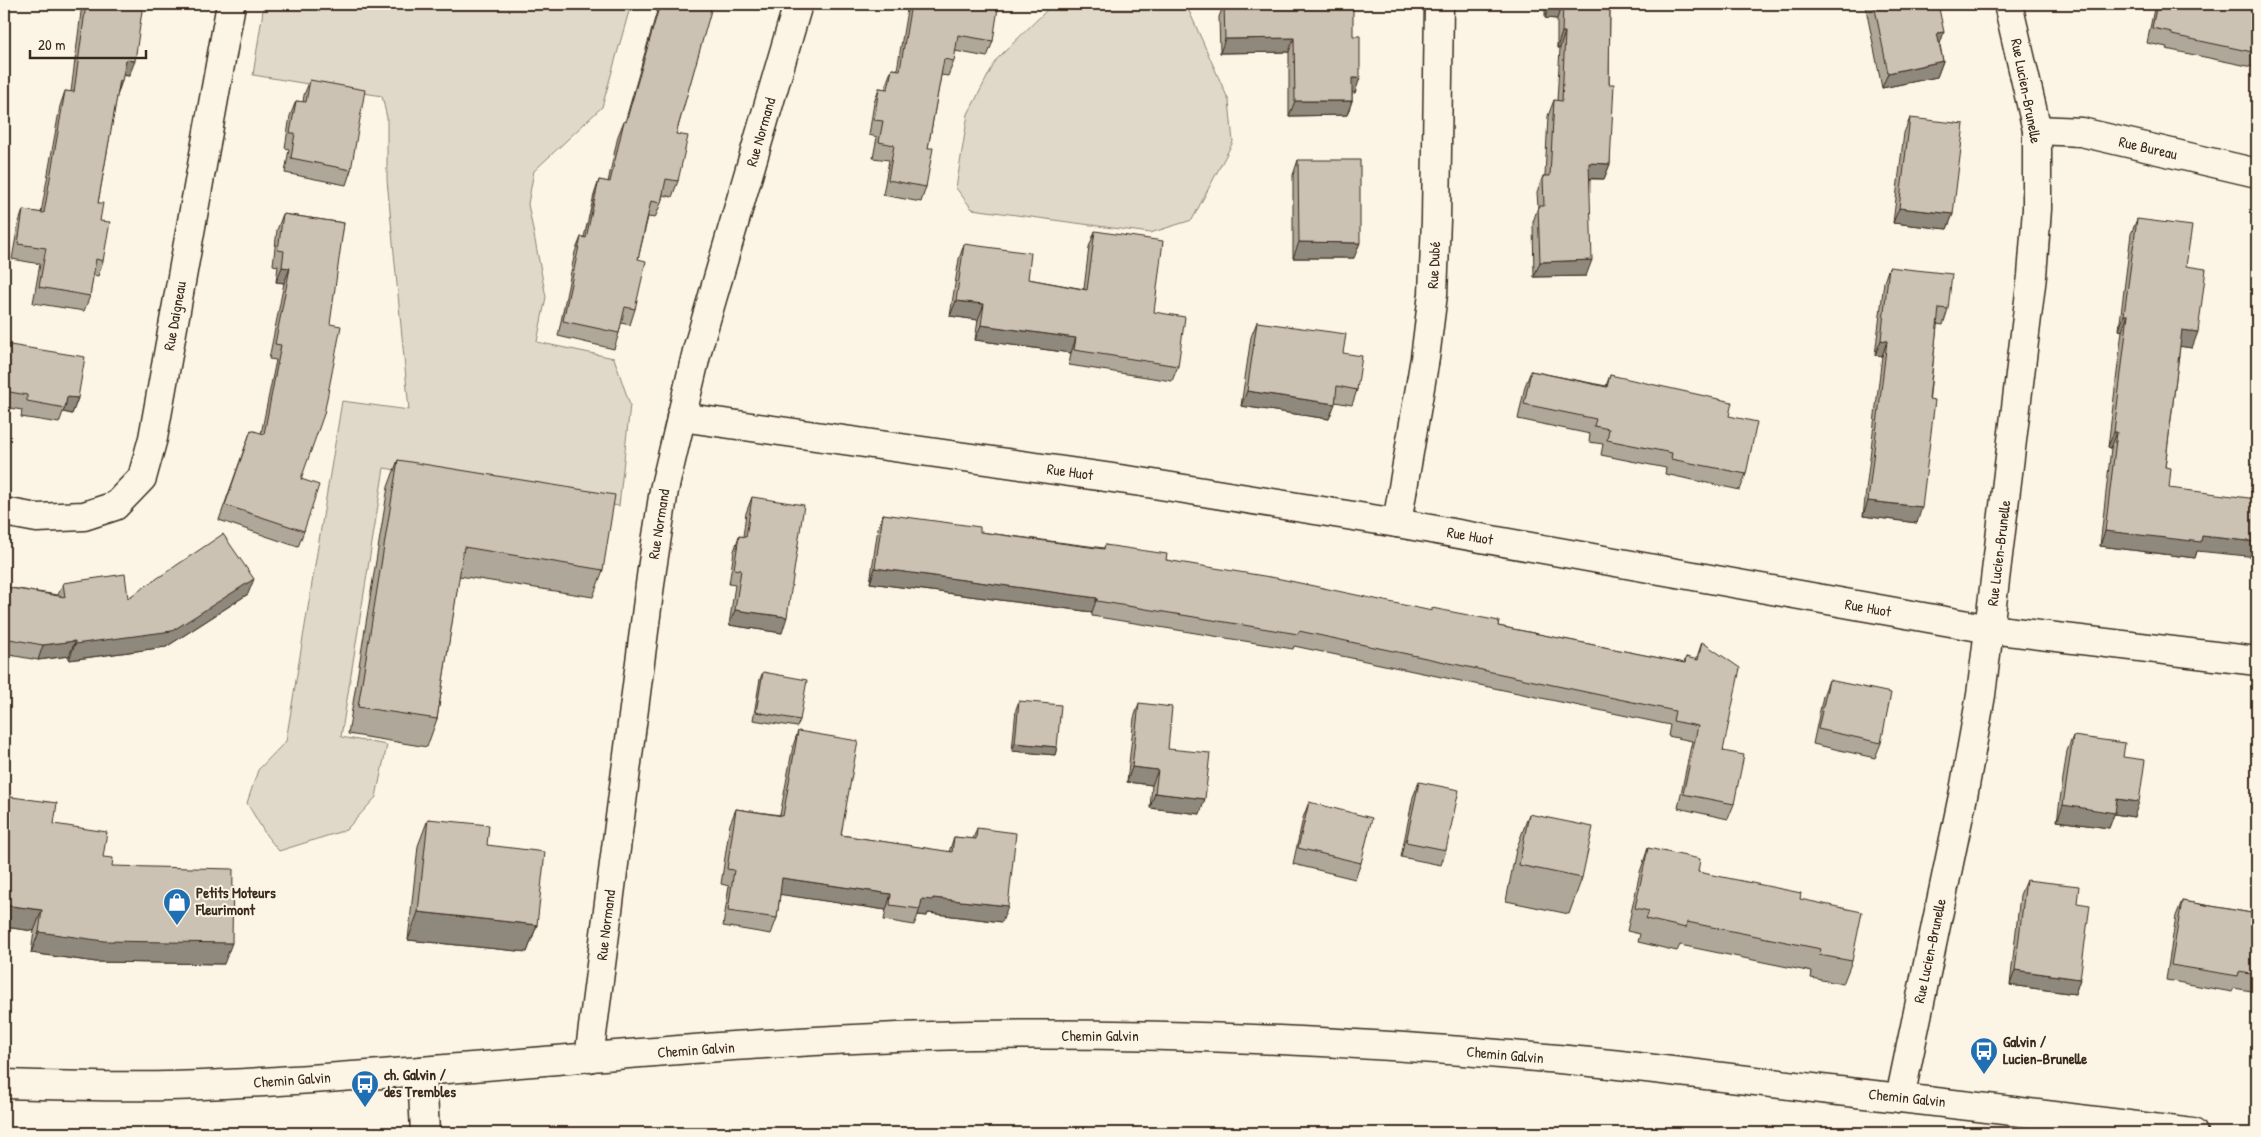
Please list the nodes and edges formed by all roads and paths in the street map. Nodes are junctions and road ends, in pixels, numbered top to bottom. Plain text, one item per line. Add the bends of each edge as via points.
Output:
1 (231, 4) edge
2 (798, 4) edge
3 (1439, 4) edge
4 (2008, 4) edge
5 (2037, 130) junction
6 (2257, 173) edge
7 (681, 417) junction
8 (4, 512) edge
9 (1397, 524) junction
10 (1990, 629) junction
11 (2257, 660) edge
12 (589, 1058) junction
13 (422, 1071) junction
14 (4, 1084) edge
15 (1900, 1098) junction
16 (2035, 1123) edge
17 (425, 1133) edge
18 (2193, 1133) edge

1 - 8 street, Rue Daigneau via 153,438 142,478 115,506 84,516 37,518
2 - 7 street, Rue Normand via 698,346
3 - 9 street, Rue Dubé via 1433,294 1426,358
4 - 5 street, Rue Lucien-Brunelle
5 - 6 street, Rue Bureau via 2081,132
5 - 10 street, Rue Lucien-Brunelle via 2037,209 2032,276
7 - 9 street, Rue Huot via 1141,482
7 - 12 street, Rue Normand via 664,490 652,569
9 - 10 street, Rue Huot
10 - 11 street, Rue Huot
10 - 15 street, Rue Lucien-Brunelle via 1964,791
12 - 13 street, Chemin Galvin
12 - 15 street, Chemin Galvin via 943,1036 1164,1036 1389,1046 1582,1062
13 - 14 street, Chemin Galvin via 220,1085
13 - 17 street
15 - 16 street, Chemin Galvin
16 - 18 street, Chemin Galvin

